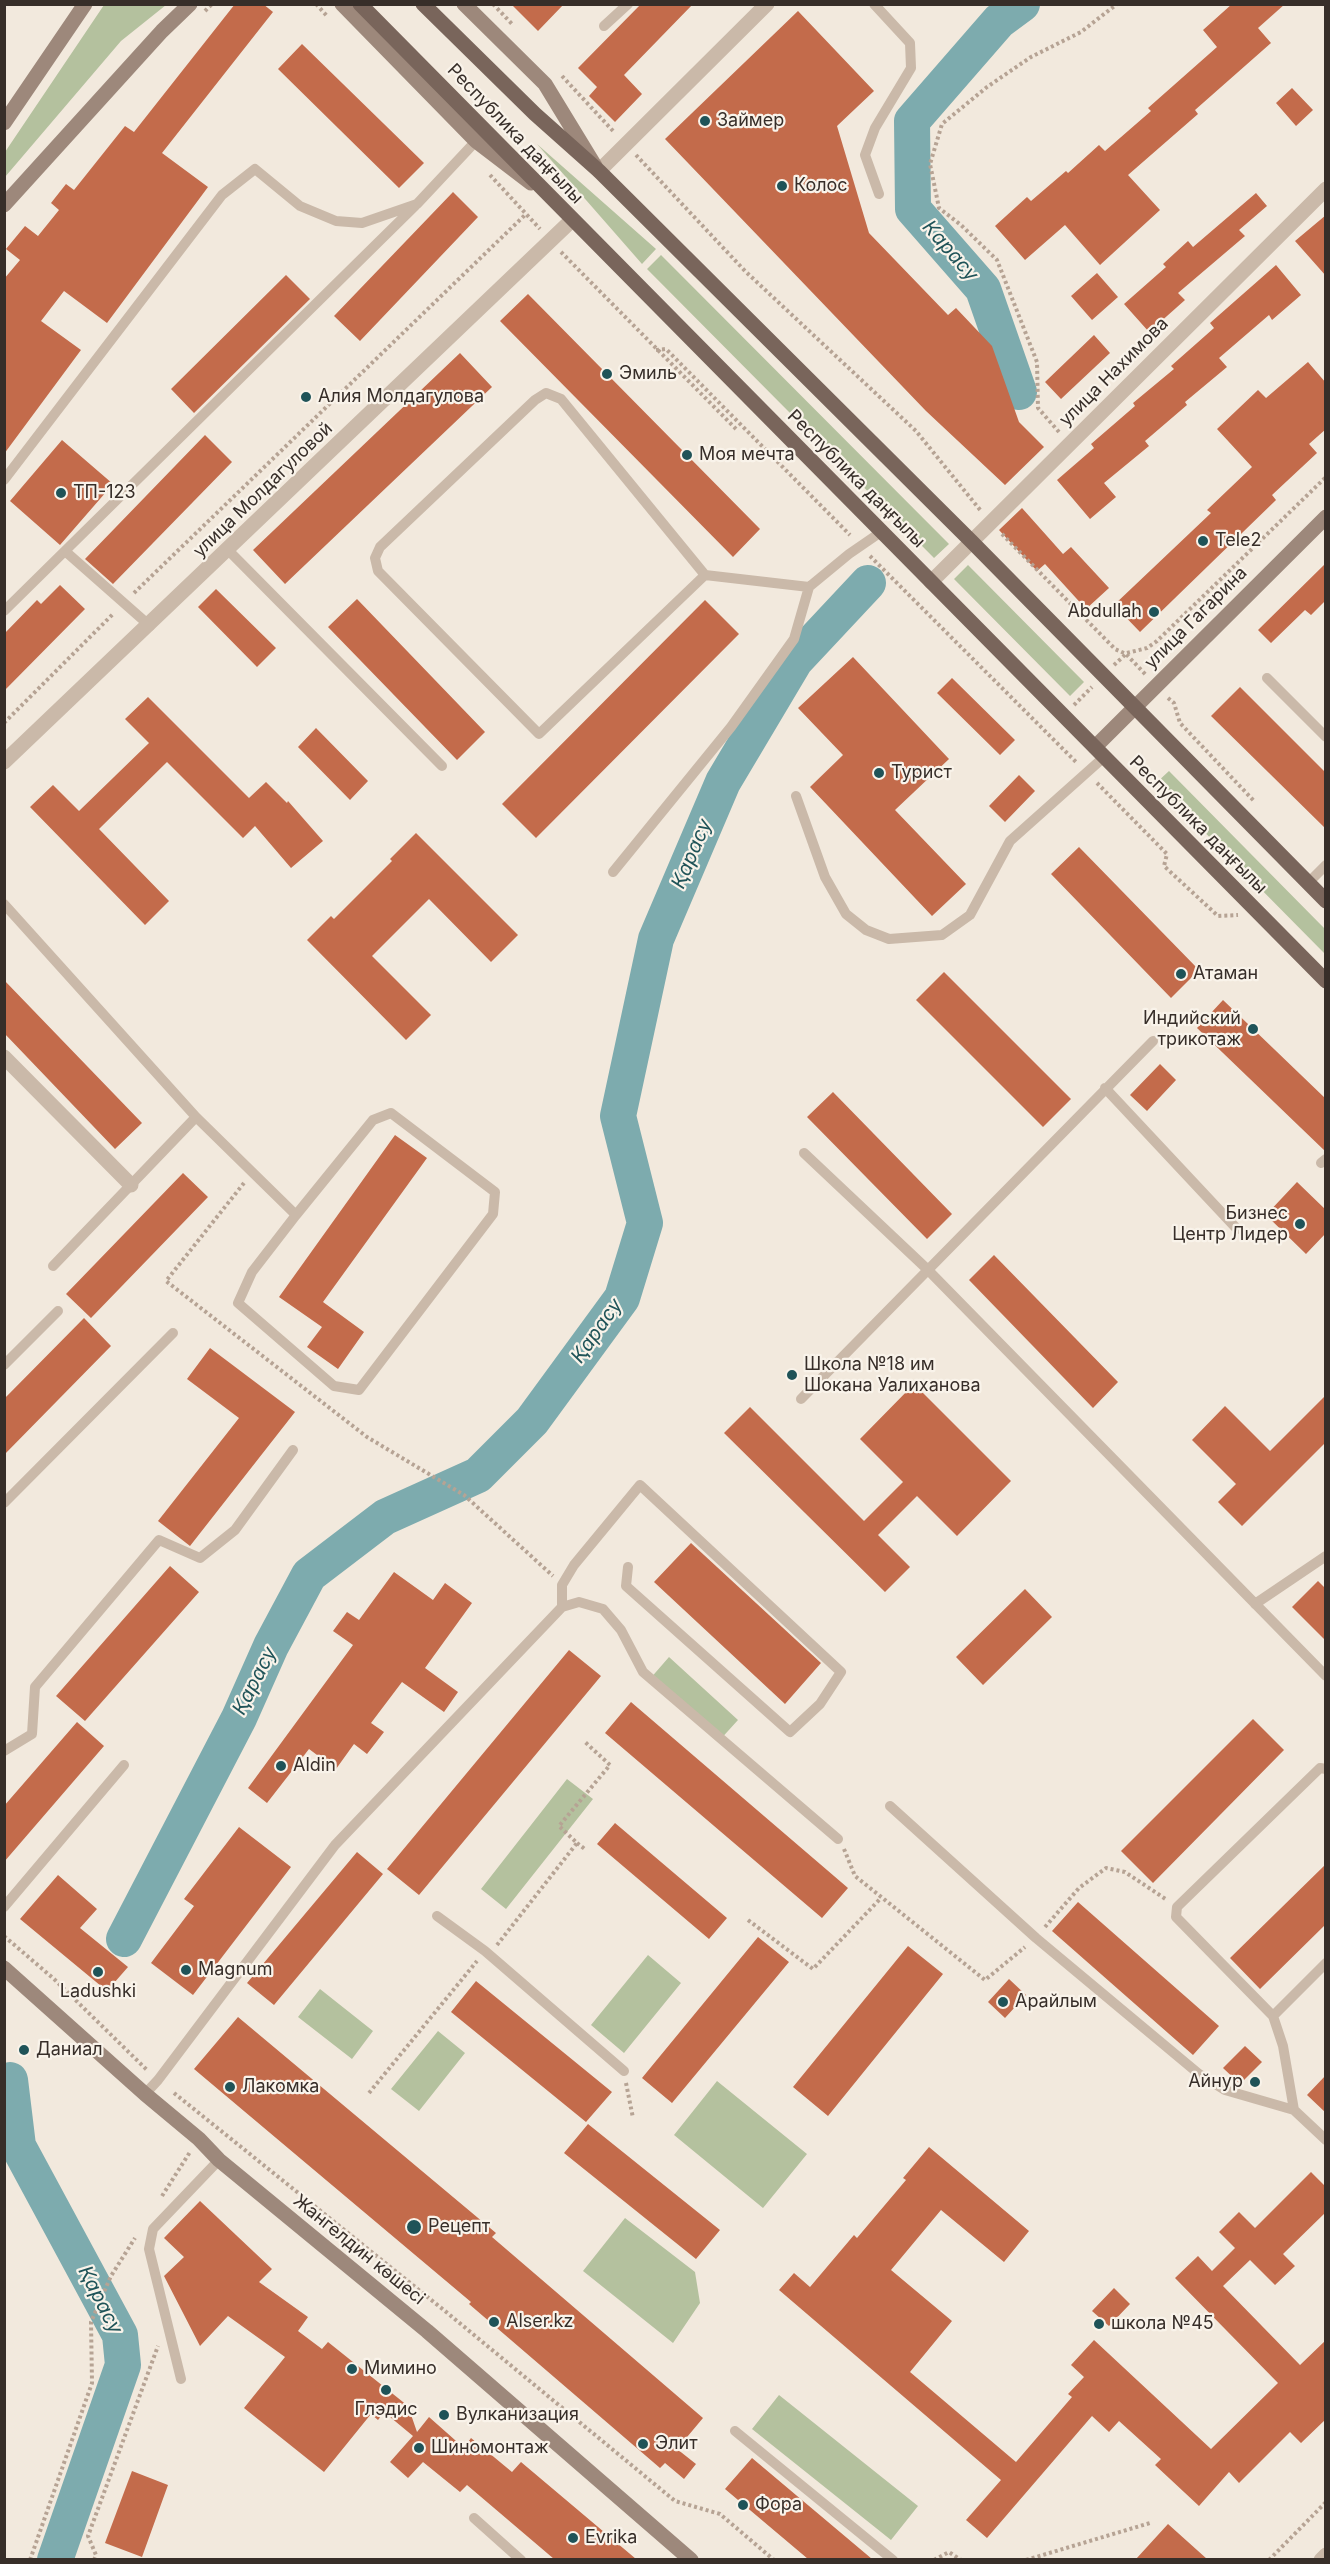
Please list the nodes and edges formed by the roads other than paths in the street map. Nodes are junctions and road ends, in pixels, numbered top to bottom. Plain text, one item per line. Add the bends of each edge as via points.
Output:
1 (85, 4) edge
2 (190, 4) edge
3 (342, 4) edge
4 (360, 4) edge
5 (423, 4) edge
6 (464, 4) edge
7 (628, 4) edge
8 (767, 4) edge
9 (874, 4) edge
10 (604, 26) dead end
11 (4, 123) edge
12 (476, 141) junction
13 (598, 171) junction
14 (1326, 189) edge
15 (879, 194) dead end
16 (555, 201) junction
17 (417, 204) junction
18 (4, 205) edge
19 (572, 220) junction
20 (4, 480) edge
21 (1326, 517) edge
22 (881, 532) junction
23 (971, 541) junction
24 (228, 550) junction
25 (65, 551) junction
26 (705, 575) junction
27 (931, 582) junction
28 (809, 587) junction
29 (4, 611) edge
30 (150, 626) junction
31 (1267, 678) dead end
32 (1135, 708) junction
33 (1326, 736) edge
34 (1099, 752) junction
35 (4, 762) edge
36 (442, 766) dead end
37 (796, 796) dead end
38 (1326, 865) edge
39 (613, 872) dead end
40 (1308, 883) junction
41 (1326, 901) edge
42 (4, 904) edge
43 (1326, 981) edge
44 (1153, 1041) dead end
45 (4, 1057) edge
46 (1105, 1088) junction
47 (196, 1117) junction
48 (804, 1153) dead end
49 (131, 1185) junction
50 (296, 1215) junction
51 (1237, 1229) dead end
52 (53, 1266) dead end
53 (927, 1269) junction
54 (58, 1311) dead end
55 (173, 1333) dead end
56 (4, 1365) edge
57 (801, 1399) dead end
58 (293, 1450) dead end
59 (4, 1503) edge
60 (1326, 1556) edge
61 (628, 1567) dead end
62 (1255, 1604) junction
63 (562, 1607) junction
64 (1326, 1676) edge
65 (4, 1751) edge
66 (124, 1765) dead end
67 (1326, 1769) edge
68 (890, 1806) dead end
69 (838, 1839) road end
70 (4, 1907) edge
71 (437, 1916) dead end
72 (1326, 1963) edge
73 (4, 1968) edge
74 (1273, 2016) junction
75 (624, 2071) road end
76 (145, 2094) junction
77 (1294, 2110) junction
78 (1326, 2140) edge
79 (219, 2160) junction
80 (181, 2379) dead end
81 (735, 2431) dead end
82 (474, 2518) dead end
83 (1326, 2555) edge
84 (521, 2559) edge
85 (691, 2559) edge
86 (893, 2559) edge
87 (1322, 2559) edge

1 - 11 main road
2 - 18 main road
3 - 12 main road
4 - 16 main road, Республика даңғылы
5 - 13 main road, Республика даңғылы
6 - 13 main road via 545,84
7 - 10 lane
8 - 13 street
9 - 15 lane via 910,43 911,68 875,128 865,155
12 - 16 main road
12 - 17 lane
13 - 23 main road, Республика даңғылы
14 - 23 street, улица Нахимова
16 - 19 main road, Республика даңғылы
17 - 20 lane via 362,223 336,221 300,206 255,170 222,195
17 - 25 lane
19 - 22 main road, Республика даңғылы
19 - 24 street, улица Молдагуловой
21 - 32 main road, улица Гагарина
22 - 27 main road, Республика даңғылы
22 - 28 lane
23 - 27 street, улица Нахимова
23 - 32 main road, Республика даңғылы
24 - 30 street, улица Молдагуловой
24 - 36 lane
25 - 29 lane
25 - 30 lane
26 - 26 lane via 539,734 378,571 375,558 380,547 546,393 561,399
26 - 28 lane
27 - 34 main road, Республика даңғылы
28 - 39 lane via 794,639 731,727
30 - 35 street, улица Молдагуловой
31 - 33 lane
32 - 34 main road, улица Гагарина
32 - 40 main road, Республика даңғылы
34 - 37 lane via 1087,772 1010,841 970,915 942,935 889,939 866,930 846,914 825,877
34 - 43 main road, Республика даңғылы
38 - 40 lane
40 - 41 main road, Республика даңғылы
42 - 47 lane
44 - 46 lane
45 - 49 street
46 - 51 lane
46 - 53 lane
47 - 49 lane
47 - 50 lane
48 - 53 lane
49 - 52 lane
50 - 50 lane via 373,1120 391,1113 495,1192 494,1214 359,1390 334,1386 238,1303 252,1272
53 - 57 lane
53 - 62 lane
54 - 56 lane
55 - 59 lane
58 - 65 lane via 235,1530 200,1558 159,1540 35,1686 32,1734
60 - 62 lane
61 - 63 lane via 626,1586 790,1732 819,1704 841,1672 640,1485 574,1565 562,1585
62 - 64 lane
63 - 69 lane via 579,1602 603,1609 621,1630 643,1672
63 - 76 lane via 335,1845
66 - 70 lane
67 - 74 lane via 1320,1768 1177,1907 1176,1917
68 - 77 lane via 1036,1938 1199,2074 1225,2090
71 - 75 lane via 487,1953
72 - 74 lane
73 - 76 main road, Жангелдин көшесі
74 - 77 lane via 1283,2046
76 - 79 main road, Жангелдин көшесі
77 - 78 lane
79 - 80 lane via 153,2229 149,2249
79 - 85 main road, Жангелдин көшесі via 427,2331
81 - 86 lane
82 - 84 lane
83 - 87 street

